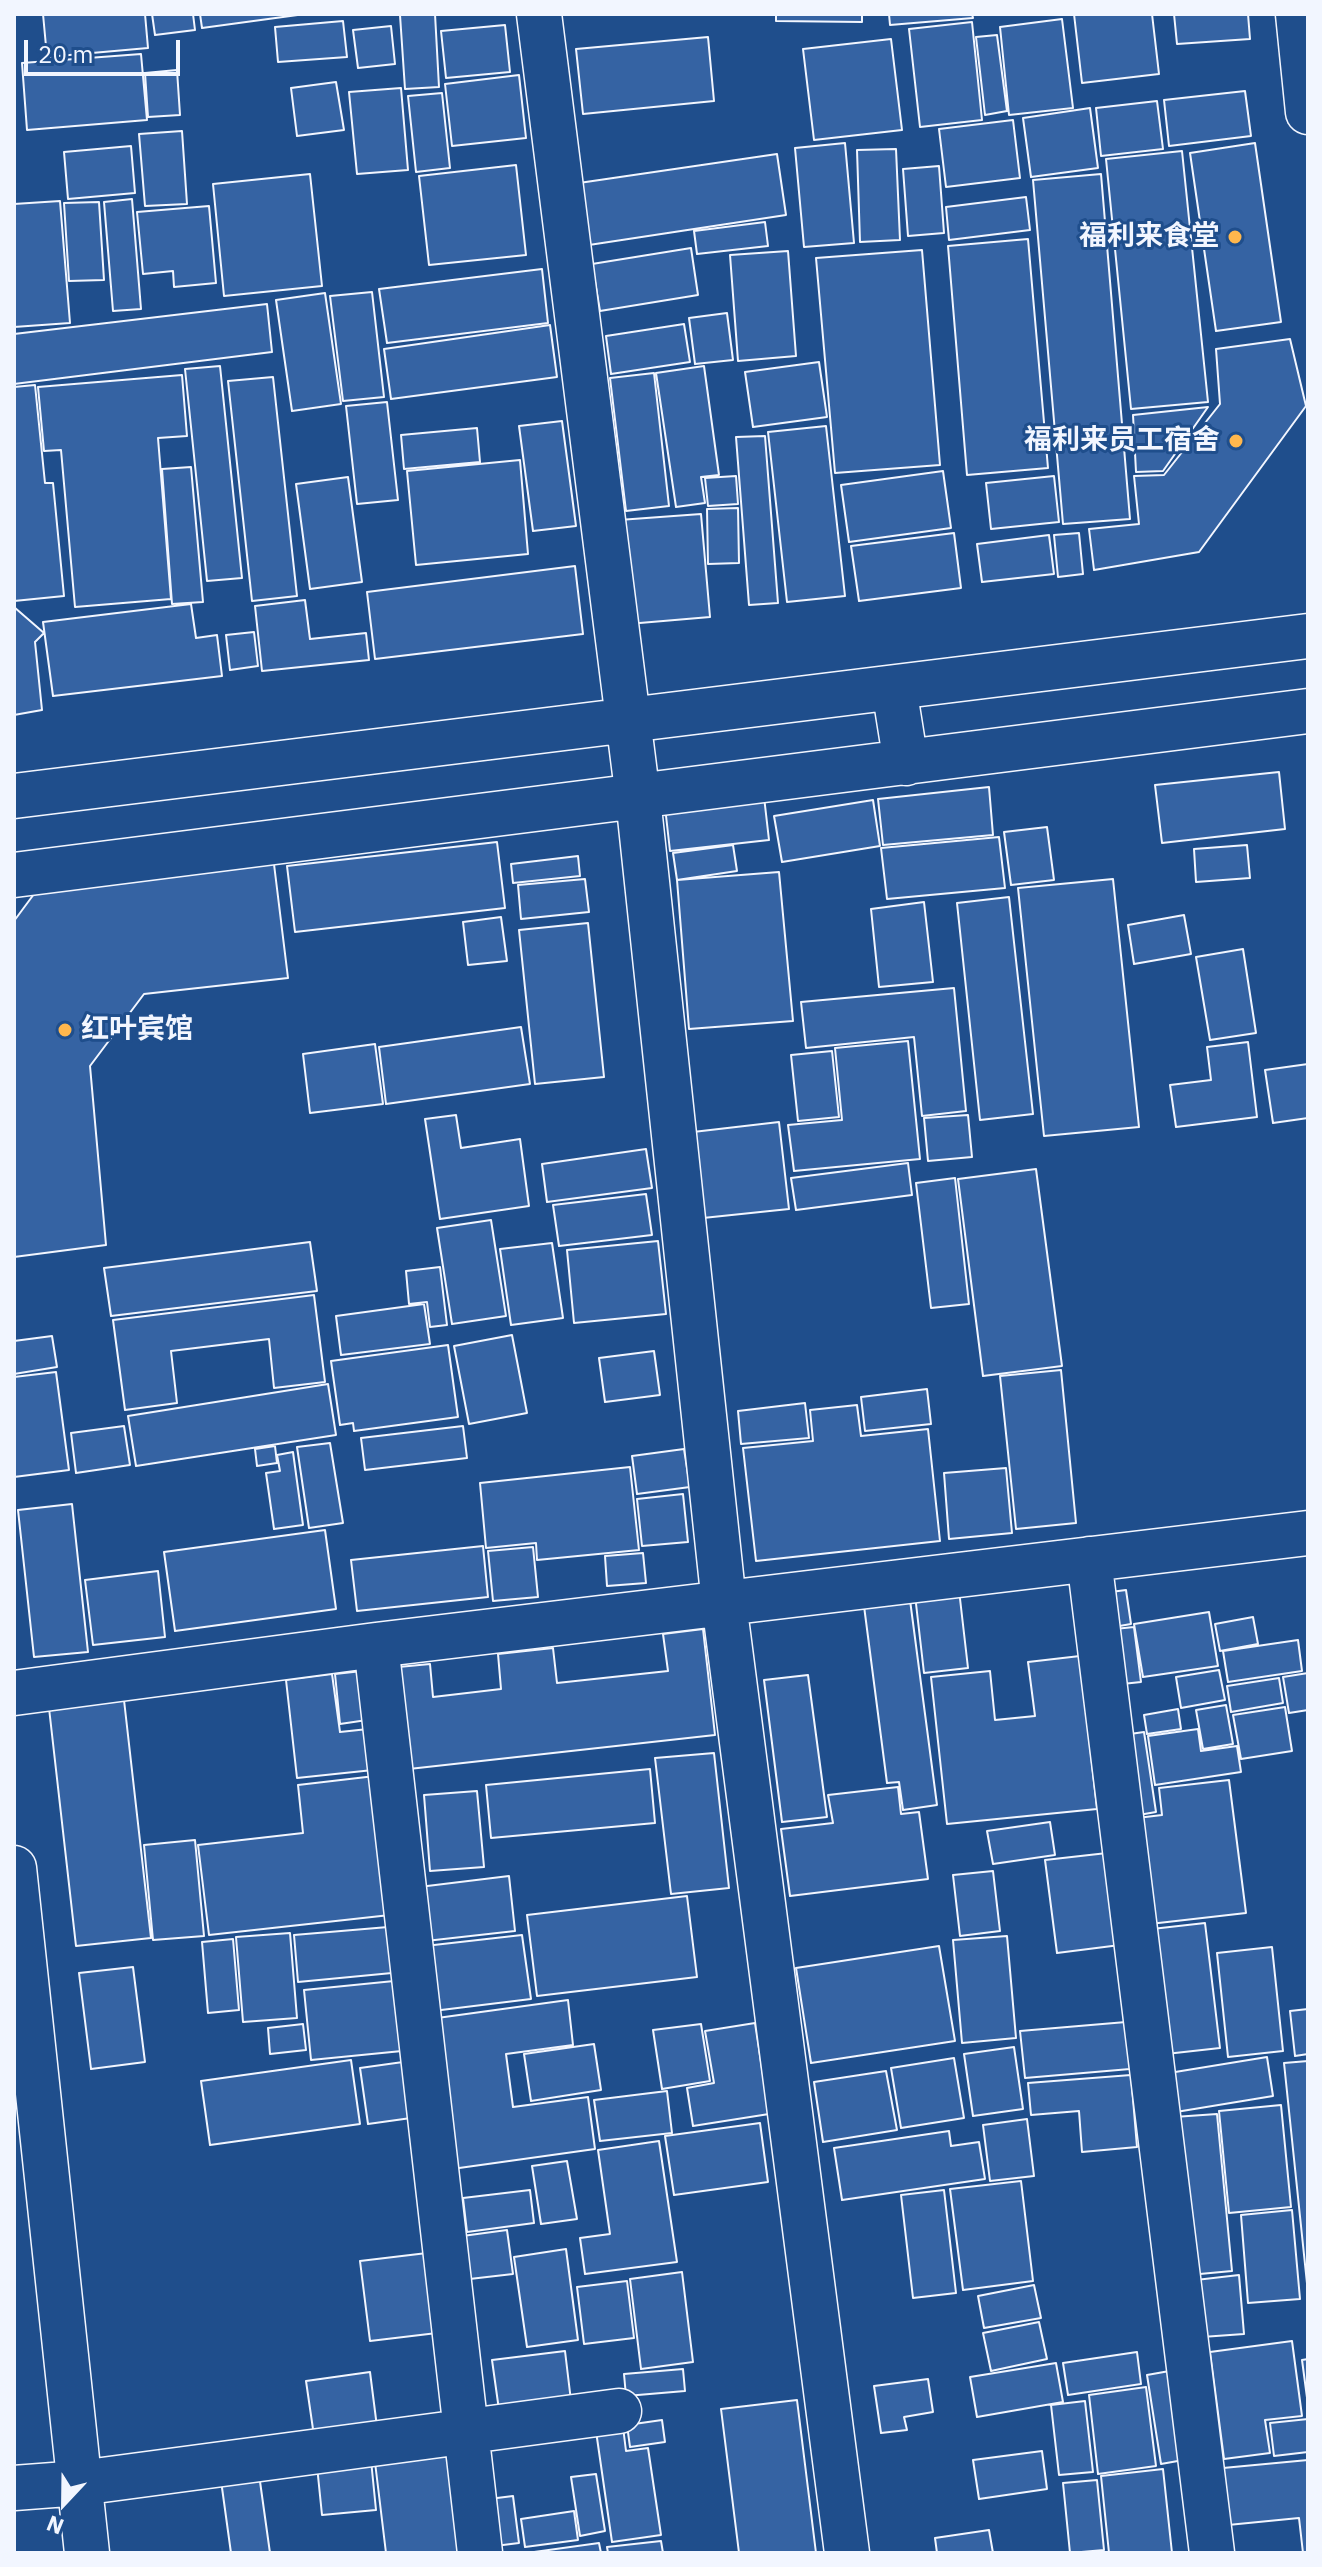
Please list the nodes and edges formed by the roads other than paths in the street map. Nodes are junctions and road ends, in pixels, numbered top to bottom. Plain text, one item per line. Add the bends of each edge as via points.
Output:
1 (539, 14) edge
2 (1298, 14) edge
3 (1308, 112) edge
4 (1308, 636) edge
5 (894, 688) junction
6 (1308, 711) edge
7 (629, 721) junction
8 (906, 763) junction
9 (14, 796) edge
10 (638, 798) junction
11 (14, 875) edge
12 (1308, 1533) edge
13 (1089, 1559) junction
14 (724, 1603) junction
15 (376, 1645) junction
16 (14, 1693) edge
17 (14, 1868) edge
18 (23, 2030) edge
19 (619, 2411) dead end
20 (466, 2432) junction
21 (80, 2483) junction
22 (14, 2488) edge
23 (87, 2553) edge
24 (480, 2553) edge
25 (847, 2553) edge
26 (1212, 2553) edge

1 - 7 street
2 - 3 street
4 - 5 street
5 - 7 street
5 - 8 street
6 - 8 street
7 - 9 street
7 - 10 street
8 - 10 street
10 - 11 street
10 - 14 street
12 - 13 street
13 - 14 street
13 - 26 street
14 - 15 street
14 - 25 street
15 - 16 street
15 - 20 street
17 - 18 street
18 - 21 street
19 - 20 street
20 - 21 street
20 - 24 street
21 - 22 street
21 - 23 street

